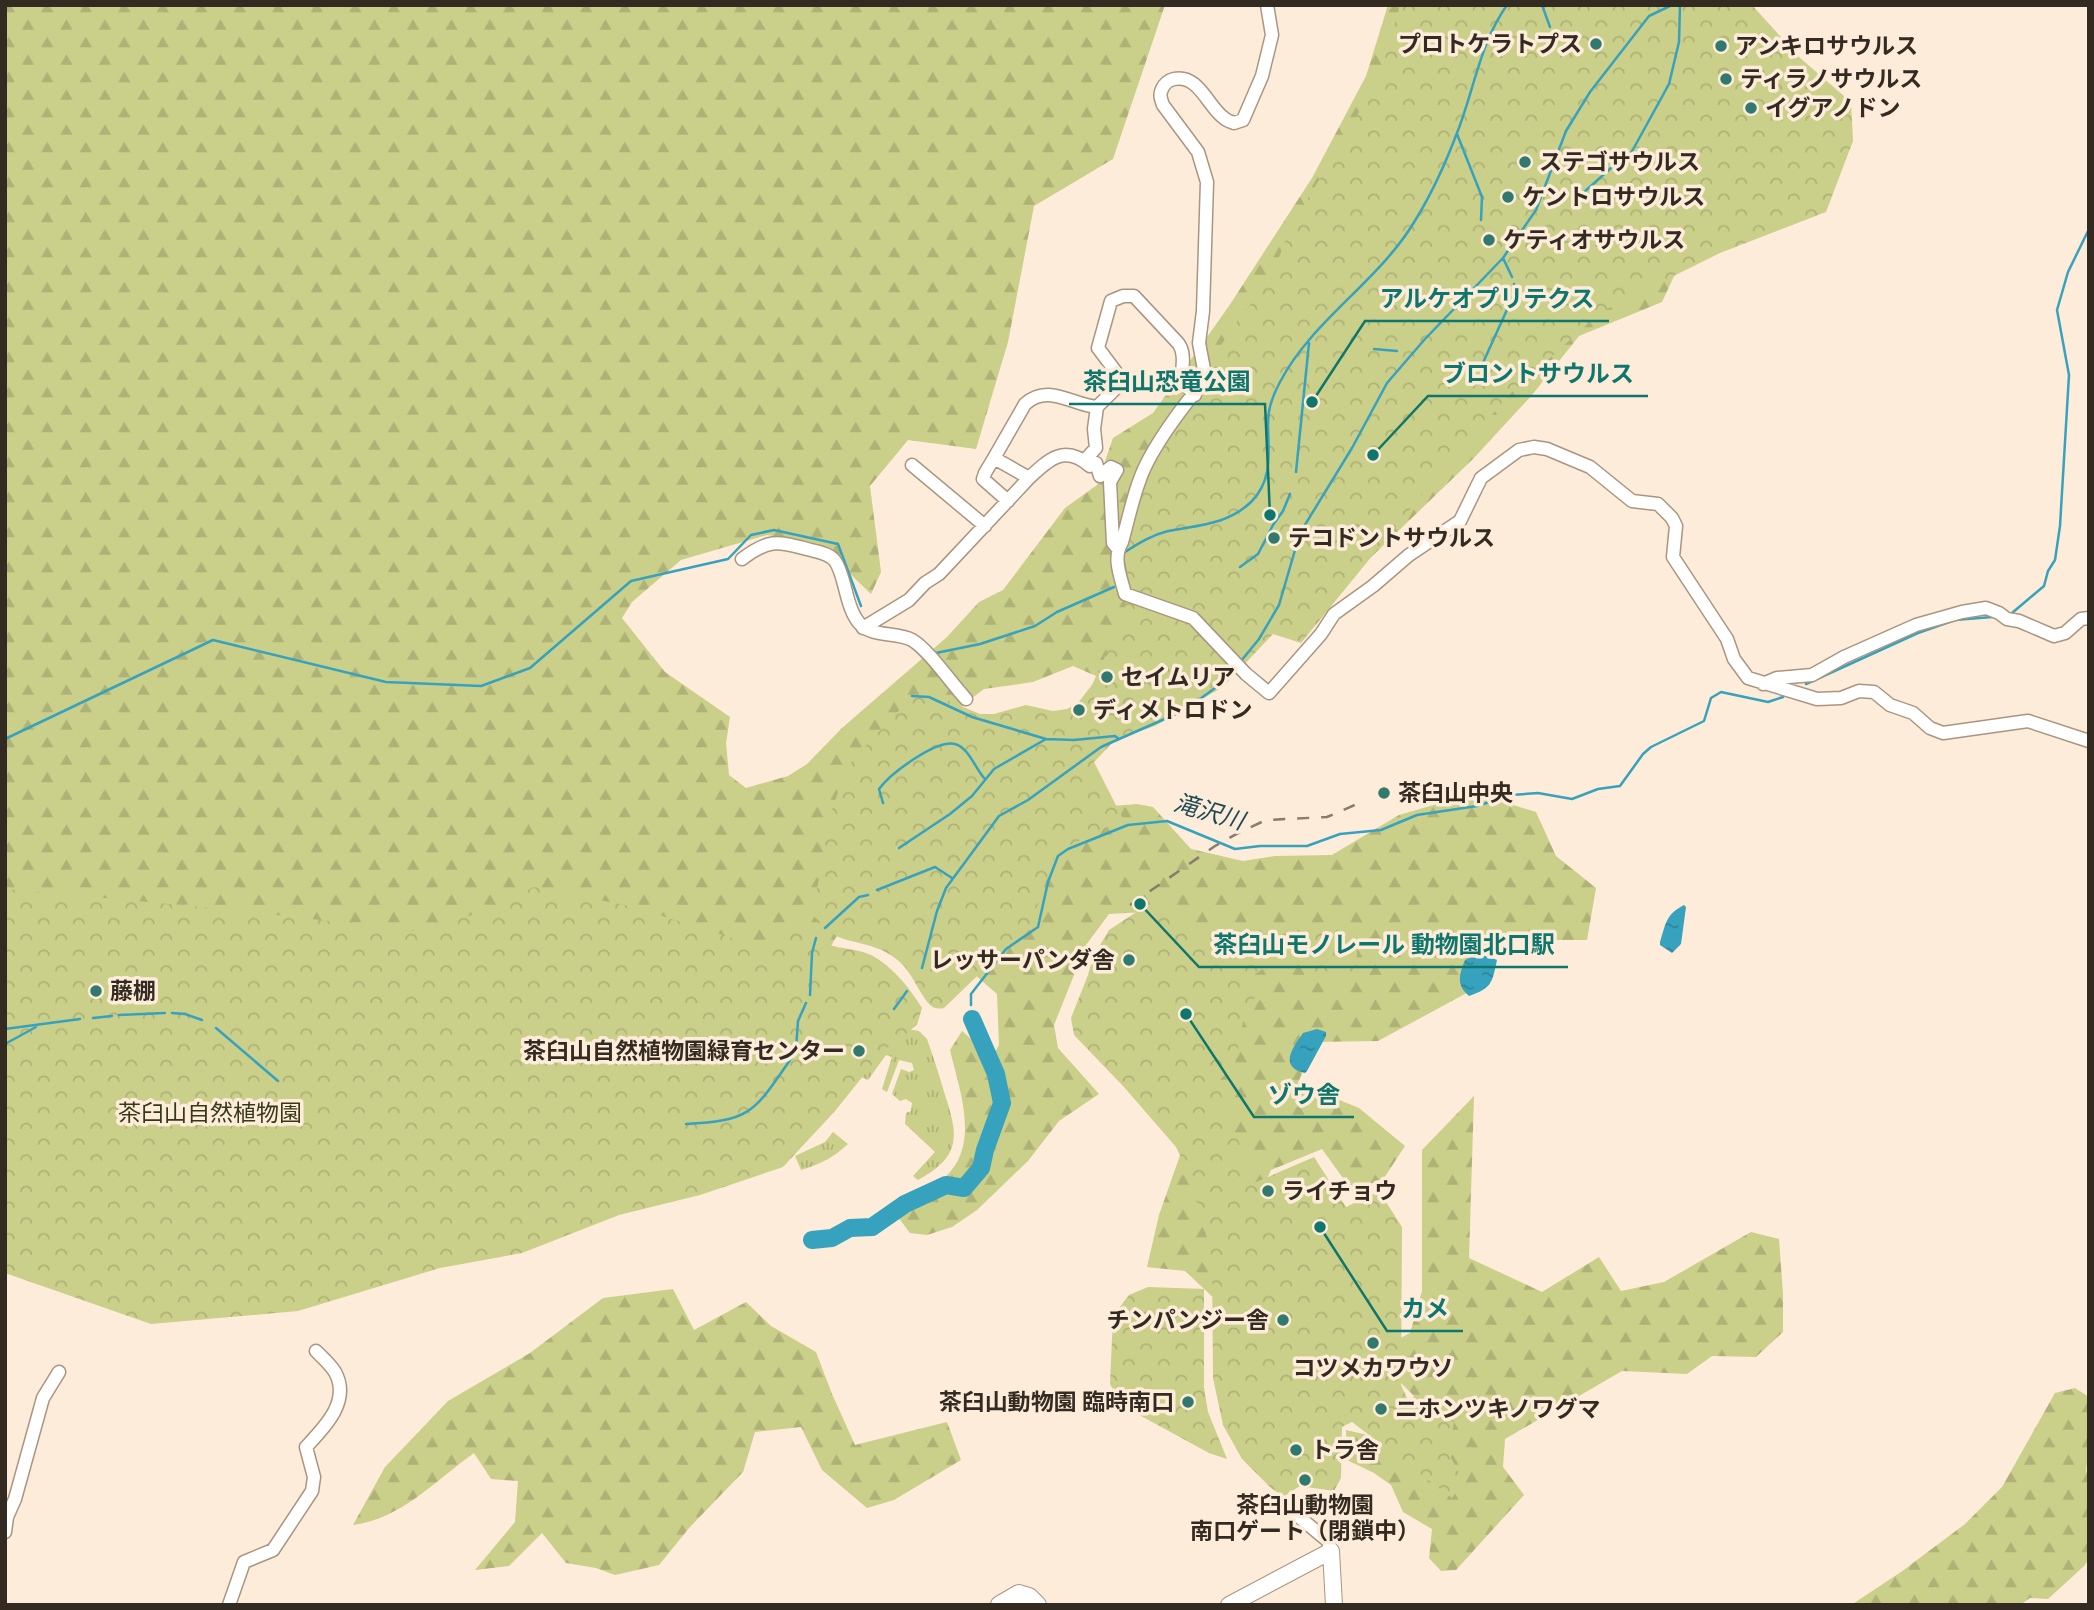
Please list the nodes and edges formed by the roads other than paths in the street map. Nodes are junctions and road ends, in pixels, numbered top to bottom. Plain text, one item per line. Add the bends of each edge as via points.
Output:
1 (1267, 5) edge
2 (1195, 395) junction
3 (1097, 407) junction
4 (994, 458) junction
5 (1084, 461) junction
6 (912, 465) dead end
7 (1029, 478) junction
8 (1007, 501) junction
9 (985, 526) junction
10 (1118, 549) junction
11 (742, 559) dead end
12 (2089, 618) edge
13 (863, 628) junction
14 (1763, 684) junction
15 (966, 699) dead end
16 (2089, 741) edge
17 (316, 1351) dead end
18 (59, 1372) dead end
19 (1293, 1512) dead end
20 (5, 1532) edge
21 (1331, 1551) junction
22 (229, 1605) edge
23 (1000, 1605) edge
24 (1037, 1605) edge
25 (1230, 1605) edge
26 (1334, 1605) edge

1 - 2 street via 1272,34 1262,76 1243,120 1234,123 1223,118 1197,86 1185,79 1173,79 1161,90 1163,105 1198,152 1207,181 1199,343 1206,380
2 - 3 street via 1181,381 1182,348 1134,296 1123,296 1111,301 1098,348 1116,372 1116,388
2 - 10 street via 1145,468
3 - 4 street via 1057,395 1031,398
3 - 5 street via 1096,448
4 - 7 street
4 - 8 street via 983,479
5 - 7 street via 1056,456
5 - 10 street via 1090,466 1096,463 1100,476 1111,467 1117,470 1110,482 1113,543
6 - 9 street
7 - 8 street
8 - 9 street
9 - 13 street via 909,600
10 - 14 street via 1125,594 1193,618 1269,693 1334,614 1460,521 1481,478 1519,450 1547,449 1590,467 1632,501 1658,504 1672,518 1676,526 1673,557 1678,567 1727,639 1740,669
11 - 13 street via 773,542 825,554 835,560
12 - 14 street via 2054,636 1986,608 1951,614 1878,641 1812,675
13 - 15 street via 910,639 926,651
14 - 16 street via 1817,699 1874,692 1943,733 2028,721
17 - 22 street via 334,1371 341,1390 335,1411 306,1447 314,1477 312,1491 272,1550 244,1562
18 - 20 street via 43,1398
19 - 21 street via 1328,1541
21 - 25 street
21 - 26 street
23 - 24 main road via 1019,1594

